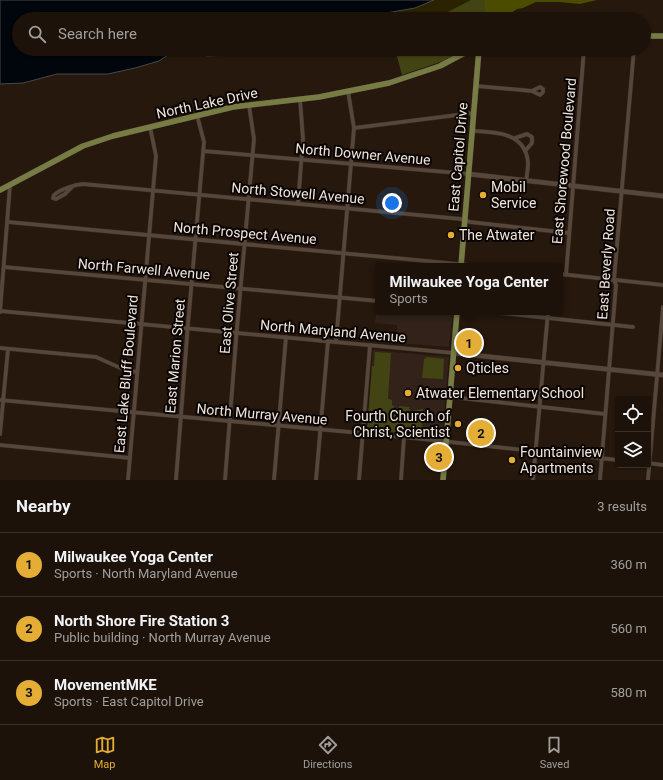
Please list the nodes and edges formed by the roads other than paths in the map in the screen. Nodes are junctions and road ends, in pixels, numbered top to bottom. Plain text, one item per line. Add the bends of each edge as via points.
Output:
1 (651, 36) edge
2 (663, 36) edge
3 (458, 56) edge
4 (478, 56) edge
5 (583, 56) edge
6 (633, 56) edge
7 (476, 86) junction
8 (348, 91) junction
9 (532, 91) dead end
10 (300, 99) junction
11 (250, 105) junction
12 (473, 113) junction
13 (197, 115) junction
14 (150, 127) junction
15 (354, 128) junction
16 (472, 131) junction
17 (515, 138) junction
18 (203, 151) junction
19 (524, 151) junction
20 (252, 155) junction
21 (302, 159) junction
22 (351, 164) junction
23 (469, 174) junction
24 (526, 181) junction
25 (10, 185) junction
26 (573, 186) junction
27 (72, 187) junction
28 (0, 190) edge
29 (153, 191) junction
30 (622, 191) junction
31 (199, 195) junction
32 (663, 196) edge
33 (248, 199) junction
34 (298, 204) junction
35 (347, 208) junction
36 (465, 221) junction
37 (8, 222) junction
38 (569, 232) junction
39 (149, 235) junction
40 (195, 239) junction
41 (244, 244) junction
42 (344, 253) junction
43 (442, 263) edge
44 (461, 263) edge
45 (4, 267) junction
46 (566, 274) joint
47 (145, 280) junction
48 (614, 280) junction
49 (191, 284) junction
50 (663, 285) edge
51 (240, 289) junction
52 (340, 298) junction
53 (375, 301) edge
54 (663, 307) edge
55 (0, 312) edge
56 (457, 315) edge
57 (520, 315) edge
58 (548, 315) edge
59 (547, 318) junction
60 (141, 324) junction
61 (612, 325) junction
62 (633, 327) dead end
63 (188, 328) junction
64 (237, 333) junction
65 (286, 337) junction
66 (328, 341) junction
67 (336, 342) junction
68 (370, 345) junction
69 (0, 348) edge
70 (8, 349) junction
71 (454, 353) junction
72 (543, 362) junction
73 (609, 369) junction
74 (137, 372) junction
75 (657, 374) junction
76 (663, 374) edge
77 (451, 397) junction
78 (1, 400) edge
79 (540, 406) junction
80 (134, 413) junction
81 (605, 414) junction
82 (181, 417) junction
83 (230, 422) junction
84 (279, 426) junction
85 (321, 430) junction
86 (651, 433) edge
87 (0, 434) edge
88 (362, 434) junction
89 (404, 437) junction
90 (447, 442) junction
91 (0, 445) edge
92 (536, 452) junction
93 (130, 458) junction
94 (601, 458) junction
95 (615, 460) edge
96 (651, 463) edge
97 (663, 465) edge
98 (648, 468) edge
99 (128, 480) edge
100 (176, 480) edge
101 (225, 480) edge
102 (274, 480) edge
103 (316, 480) edge
104 (359, 480) edge
105 (401, 480) edge
106 (443, 480) edge
107 (533, 480) edge
108 (600, 480) edge
109 (648, 480) edge

1 - 2 main road
3 - 8 main road, North Lake Drive via 436,67 389,83
4 - 7 main road, East Capitol Drive
5 - 26 street, East Shorewood Boulevard
6 - 30 street, East Beverly Road
7 - 9 street
7 - 12 main road, East Capitol Drive
8 - 10 main road, North Lake Drive
8 - 15 street
10 - 11 main road, North Lake Drive
10 - 21 street
11 - 13 main road, North Lake Drive
11 - 20 street, East Olive Street via 254,139
12 - 15 street
12 - 16 main road, East Capitol Drive
13 - 14 main road, North Lake Drive
13 - 18 street, East Marion Street via 204,139
14 - 25 main road, North Lake Drive via 95,141
14 - 29 street, East Lake Bluff Boulevard via 156,156
15 - 22 street
16 - 17 street via 499,133
16 - 23 main road, East Capitol Drive
17 - 19 street
17 - 19 street via 527,134 532,137 531,145
18 - 20 street, North Downer Avenue
18 - 31 street, East Marion Street
19 - 24 street via 528,160
20 - 21 street, North Downer Avenue
20 - 33 street, East Olive Street
21 - 22 street, North Downer Avenue
21 - 34 street
22 - 23 street, North Downer Avenue
22 - 35 street
23 - 24 street, North Downer Avenue
23 - 36 main road, East Capitol Drive
24 - 26 street, North Downer Avenue
25 - 28 main road, North Lake Drive
25 - 37 street
26 - 30 street, North Downer Avenue
26 - 38 street, East Shorewood Boulevard
27 - 27 street, North Stowell Avenue via 55,193 53,198 62,196
27 - 29 street, North Stowell Avenue via 83,184
29 - 31 street, North Stowell Avenue
29 - 39 street, East Lake Bluff Boulevard
30 - 32 street, North Downer Avenue
30 - 48 street, East Beverly Road
31 - 33 street, North Stowell Avenue
31 - 40 street, East Marion Street
33 - 34 street, North Stowell Avenue
33 - 41 street, East Olive Street
34 - 35 street, North Stowell Avenue
35 - 36 street, North Stowell Avenue
35 - 42 street
36 - 38 street, North Stowell Avenue
36 - 44 main road, East Capitol Drive
37 - 39 street, North Prospect Avenue
37 - 45 street
38 - 46 street, East Shorewood Boulevard
39 - 40 street, North Prospect Avenue
39 - 47 street, East Lake Bluff Boulevard
40 - 41 street, North Prospect Avenue
40 - 49 street, East Marion Street
41 - 42 street, North Prospect Avenue
41 - 51 street, East Olive Street
42 - 43 street, North Prospect Avenue
42 - 52 street
45 - 47 street, North Farwell Avenue
45 - 55 street
46 - 48 street
47 - 49 street, North Farwell Avenue
47 - 60 street, East Lake Bluff Boulevard
48 - 50 street
48 - 61 street, East Beverly Road via 616,285
49 - 51 street, North Farwell Avenue
49 - 63 street, East Marion Street
51 - 52 street, North Farwell Avenue
51 - 64 street, East Olive Street
52 - 53 street, North Farwell Avenue
52 - 67 street
54 - 75 street
55 - 60 street, North Maryland Avenue
56 - 71 main road
57 - 59 street
58 - 59 street
59 - 61 street
59 - 72 street
60 - 63 street, North Maryland Avenue
60 - 74 street, East Lake Bluff Boulevard
61 - 62 street
61 - 73 street, East Beverly Road
63 - 64 street, North Maryland Avenue
63 - 82 street, East Marion Street
64 - 65 street, North Maryland Avenue
64 - 83 street, East Olive Street
65 - 66 street, North Maryland Avenue
65 - 84 street
66 - 67 street, North Maryland Avenue
66 - 85 street
67 - 68 street, North Maryland Avenue
68 - 71 street, North Maryland Avenue
68 - 88 street
69 - 70 street
70 - 74 street via 96,357 125,370
70 - 78 street
71 - 72 street, North Maryland Avenue
71 - 77 main road
72 - 73 street, North Maryland Avenue
72 - 79 street
73 - 75 street, North Maryland Avenue
73 - 81 street, East Beverly Road
74 - 80 street, East Lake Bluff Boulevard
75 - 76 street, North Maryland Avenue
75 - 86 street
77 - 79 street
77 - 90 main road
78 - 80 street, North Murray Avenue
78 - 87 street
79 - 81 street
79 - 92 street
80 - 82 street, North Murray Avenue
80 - 93 street, East Lake Bluff Boulevard
81 - 94 street, East Beverly Road
82 - 83 street, North Murray Avenue
82 - 100 street, East Marion Street
83 - 84 street, North Murray Avenue
83 - 101 street, East Olive Street
84 - 85 street, North Murray Avenue
84 - 102 street
85 - 88 street, North Murray Avenue
85 - 103 street
88 - 89 street, North Murray Avenue
88 - 104 street
89 - 90 street, North Murray Avenue
89 - 105 street
90 - 92 street, North Murray Avenue
90 - 106 main road
91 - 93 street
92 - 94 street, North Murray Avenue
92 - 107 street
93 - 99 street, East Lake Bluff Boulevard
94 - 95 street, North Murray Avenue
94 - 108 street, East Beverly Road
96 - 97 street
98 - 109 street

